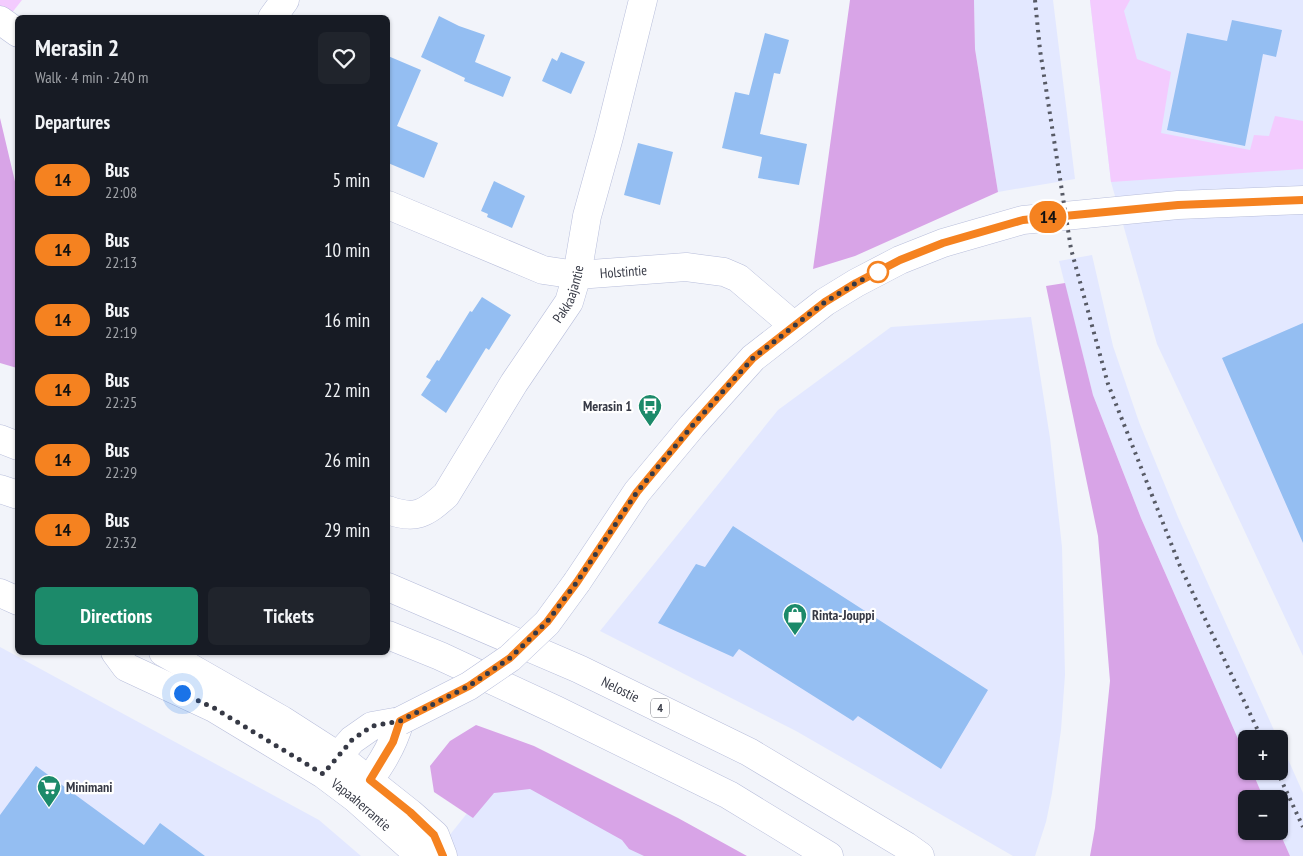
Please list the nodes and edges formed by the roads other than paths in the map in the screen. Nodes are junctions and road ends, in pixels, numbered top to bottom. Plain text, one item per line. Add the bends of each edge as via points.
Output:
1 (285, 0) edge
2 (643, 0) edge
3 (274, 15) edge
4 (0, 20) edge
5 (15, 31) edge
6 (1303, 200) edge
7 (390, 206) edge
8 (577, 275) junction
9 (793, 325) junction
10 (0, 439) edge
11 (15, 445) edge
12 (0, 489) edge
13 (15, 494) edge
14 (390, 511) edge
15 (390, 588) edge
16 (0, 593) edge
17 (15, 600) edge
18 (390, 636) edge
19 (117, 655) edge
20 (168, 655) edge
21 (400, 721) junction
22 (330, 765) junction
23 (362, 789) junction
24 (426, 856) edge
25 (443, 856) edge
26 (829, 856) edge
27 (920, 856) edge

1 - 3 main road
2 - 8 main road, Pakkaajantie via 587,216
4 - 5 main road
6 - 9 main road via 1178,205 1023,220 943,243 900,260 856,283
7 - 8 main road, Holstintie via 543,270
8 - 9 main road, Holstintie via 686,267 724,272 738,278
8 - 14 main road, Pakkaajantie via 569,302 514,383 446,495 431,509 416,515
9 - 21 main road, bridge via 753,358 637,492 547,622 510,658 469,686
10 - 11 main road
12 - 13 main road
15 - 27 main road, Nelostie / 4 via 579,669 749,752
16 - 17 main road
18 - 26 main road via 556,710 728,795
19 - 22 main road, Vapaaherrantie via 126,666
20 - 22 main road, Vapaaherrantie via 282,720
21 - 22 main road via 372,726 352,740
21 - 23 main road via 393,742
22 - 23 main road, Vapaaherrantie
23 - 24 main road, Vapaaherrantie via 418,854
23 - 25 main road, Vapaaherrantie via 410,812 434,835

